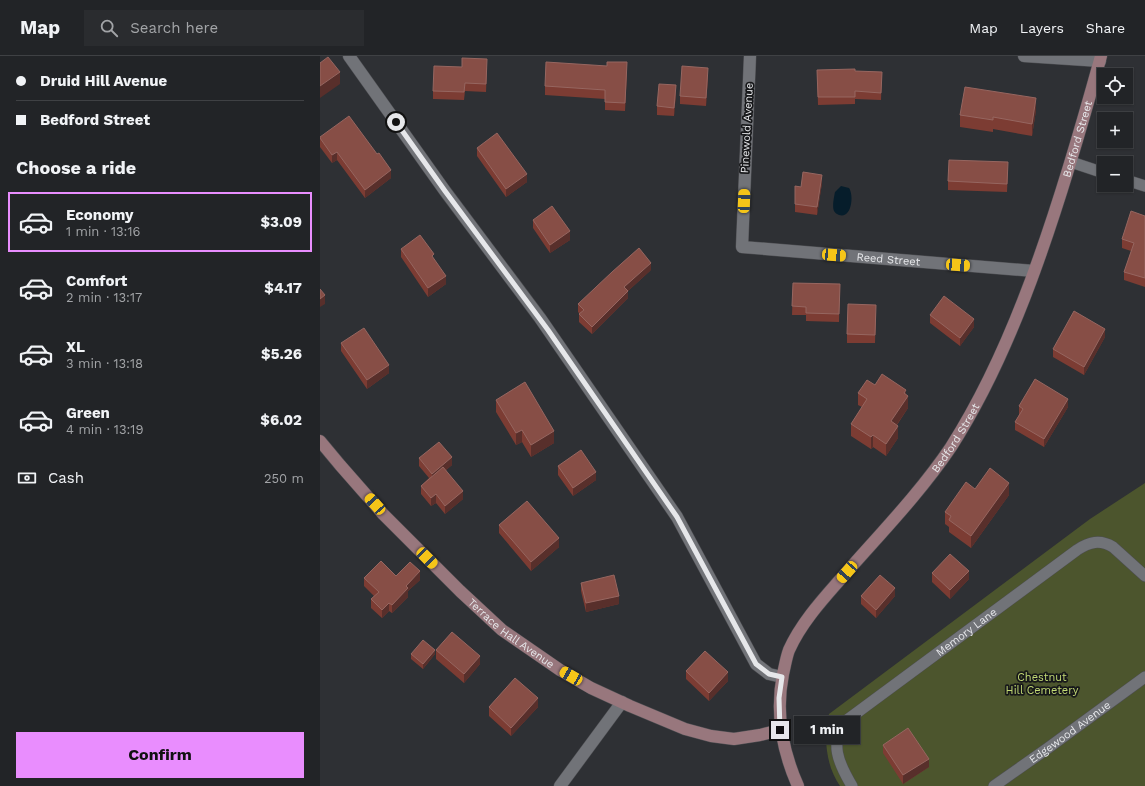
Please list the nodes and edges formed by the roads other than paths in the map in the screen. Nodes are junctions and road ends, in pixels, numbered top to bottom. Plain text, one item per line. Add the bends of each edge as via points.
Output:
1 (349, 56) edge
2 (750, 56) edge
3 (1024, 56) edge
4 (1100, 58) edge
5 (1071, 162) junction
6 (1097, 171) edge
7 (1133, 182) edge
8 (1145, 186) edge
9 (742, 248) joint
10 (1034, 271) junction
11 (320, 441) edge
12 (1145, 576) edge
13 (782, 677) junction
14 (1145, 677) edge
15 (622, 702) junction
16 (780, 730) junction
17 (560, 786) edge
18 (798, 786) edge
19 (852, 786) edge
20 (994, 786) edge

1 - 13 street via 540,318 677,517 756,664 769,674
2 - 9 street, Pinewold Avenue
3 - 4 street
4 - 5 main road, Bedford Street
5 - 6 lane
5 - 10 main road, Bedford Street
7 - 8 lane
9 - 10 street, Reed Street
10 - 13 main road, Bedford Street via 1008,339 976,406 921,488 803,625 789,650
11 - 15 main road, Terrace Hall Avenue via 384,514 502,630 560,670
12 - 19 lane, Memory Lane via 1109,545 1095,542 1077,550 847,720 838,731 836,743 839,760
13 - 16 main road, Bedford Street via 779,698
14 - 20 lane, Edgewood Avenue
15 - 16 main road, Terrace Hall Avenue via 685,729 718,738 734,739
15 - 17 street
16 - 18 main road, Bedford Street

